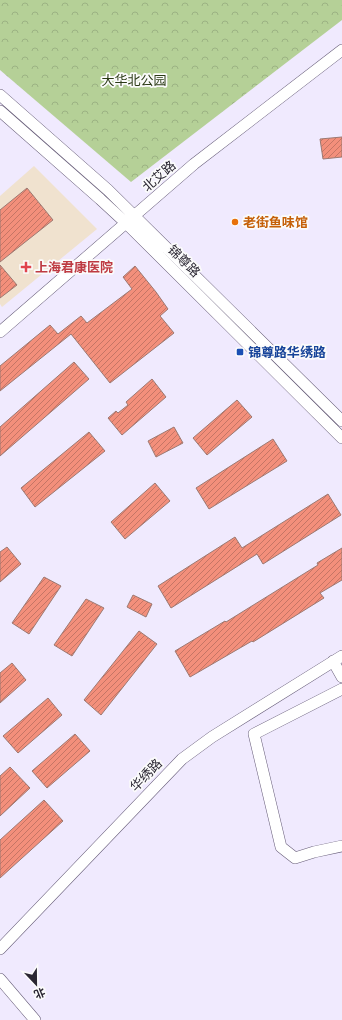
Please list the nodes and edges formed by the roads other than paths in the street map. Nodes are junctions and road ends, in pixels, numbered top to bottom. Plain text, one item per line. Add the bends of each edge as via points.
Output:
1 (342, 50) edge
2 (0, 94) edge
3 (0, 111) edge
4 (134, 216) junction
5 (126, 223) junction
6 (0, 332) edge
7 (342, 421) edge
8 (342, 438) edge
9 (338, 658) edge
10 (342, 677) edge
11 (342, 689) edge
12 (342, 846) edge
13 (0, 949) edge
14 (0, 979) edge
15 (35, 1020) edge

1 - 4 street, 北艾路 via 233,133
2 - 4 street, 锦尊路
3 - 5 street, 锦尊路
4 - 5 street, 北艾路
4 - 7 street, 锦尊路
5 - 6 street, 北艾路
5 - 8 street, 锦尊路
9 - 10 street
9 - 13 street, 华绣路 via 212,737 182,759
11 - 12 street via 254,734 281,847 295,858
14 - 15 street

